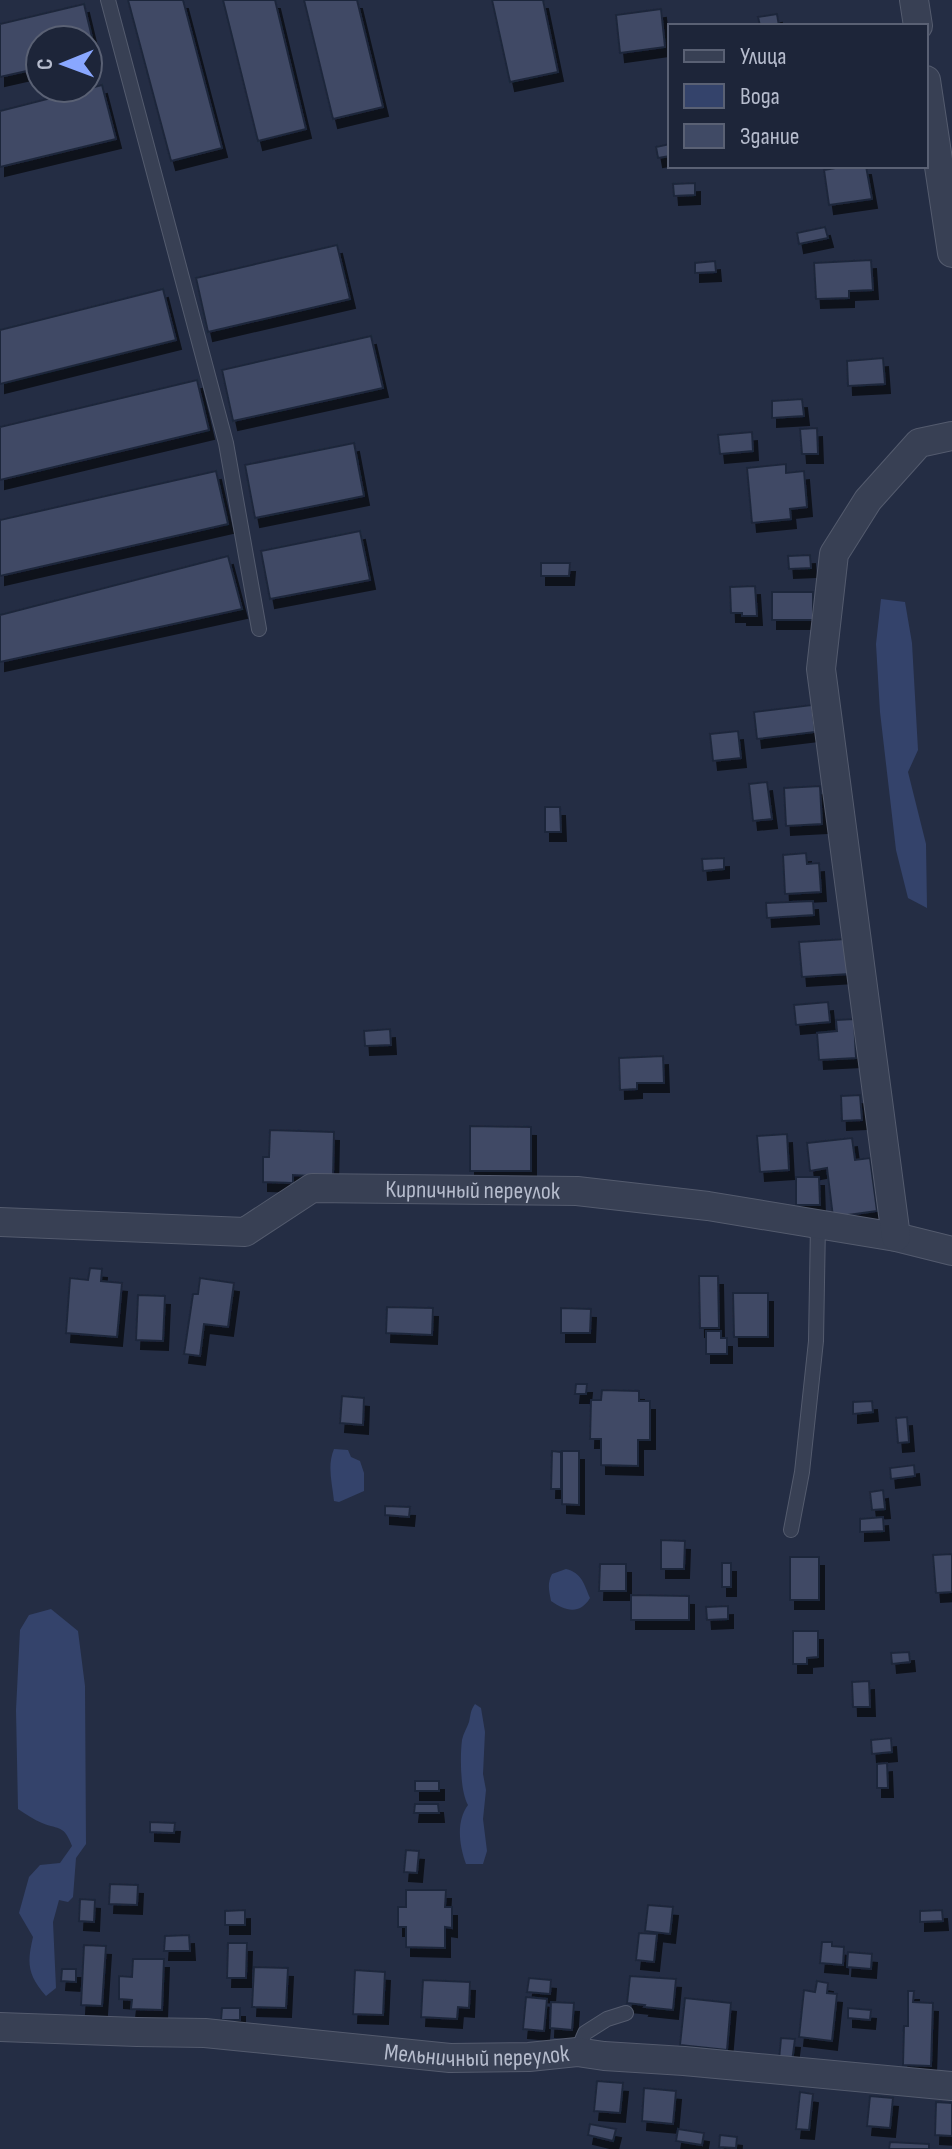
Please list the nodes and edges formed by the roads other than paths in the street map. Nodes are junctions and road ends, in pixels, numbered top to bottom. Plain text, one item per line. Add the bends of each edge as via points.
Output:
1 (108, 0) edge
2 (914, 0) edge
3 (918, 24) edge
4 (928, 93) edge
5 (952, 250) edge
6 (952, 436) edge
7 (259, 629) dead end
8 (0, 1222) edge
9 (818, 1224) junction
10 (896, 1237) junction
11 (952, 1251) edge
12 (791, 1530) dead end
13 (626, 2013) dead end
14 (0, 2027) edge
15 (577, 2052) junction
16 (952, 2086) edge

1 - 7 lane via 226,443
2 - 3 street
4 - 5 street
6 - 10 street via 919,443 868,500 834,554 821,669
8 - 9 street, Кирпичный переулок via 245,1232 312,1188 577,1191
9 - 10 street, Кирпичный переулок
9 - 12 lane via 815,1355
10 - 11 street, Кирпичный переулок
13 - 15 lane via 585,2033
14 - 15 street, Мельничный переулок via 205,2033 450,2058
15 - 16 street, Мельничный переулок

